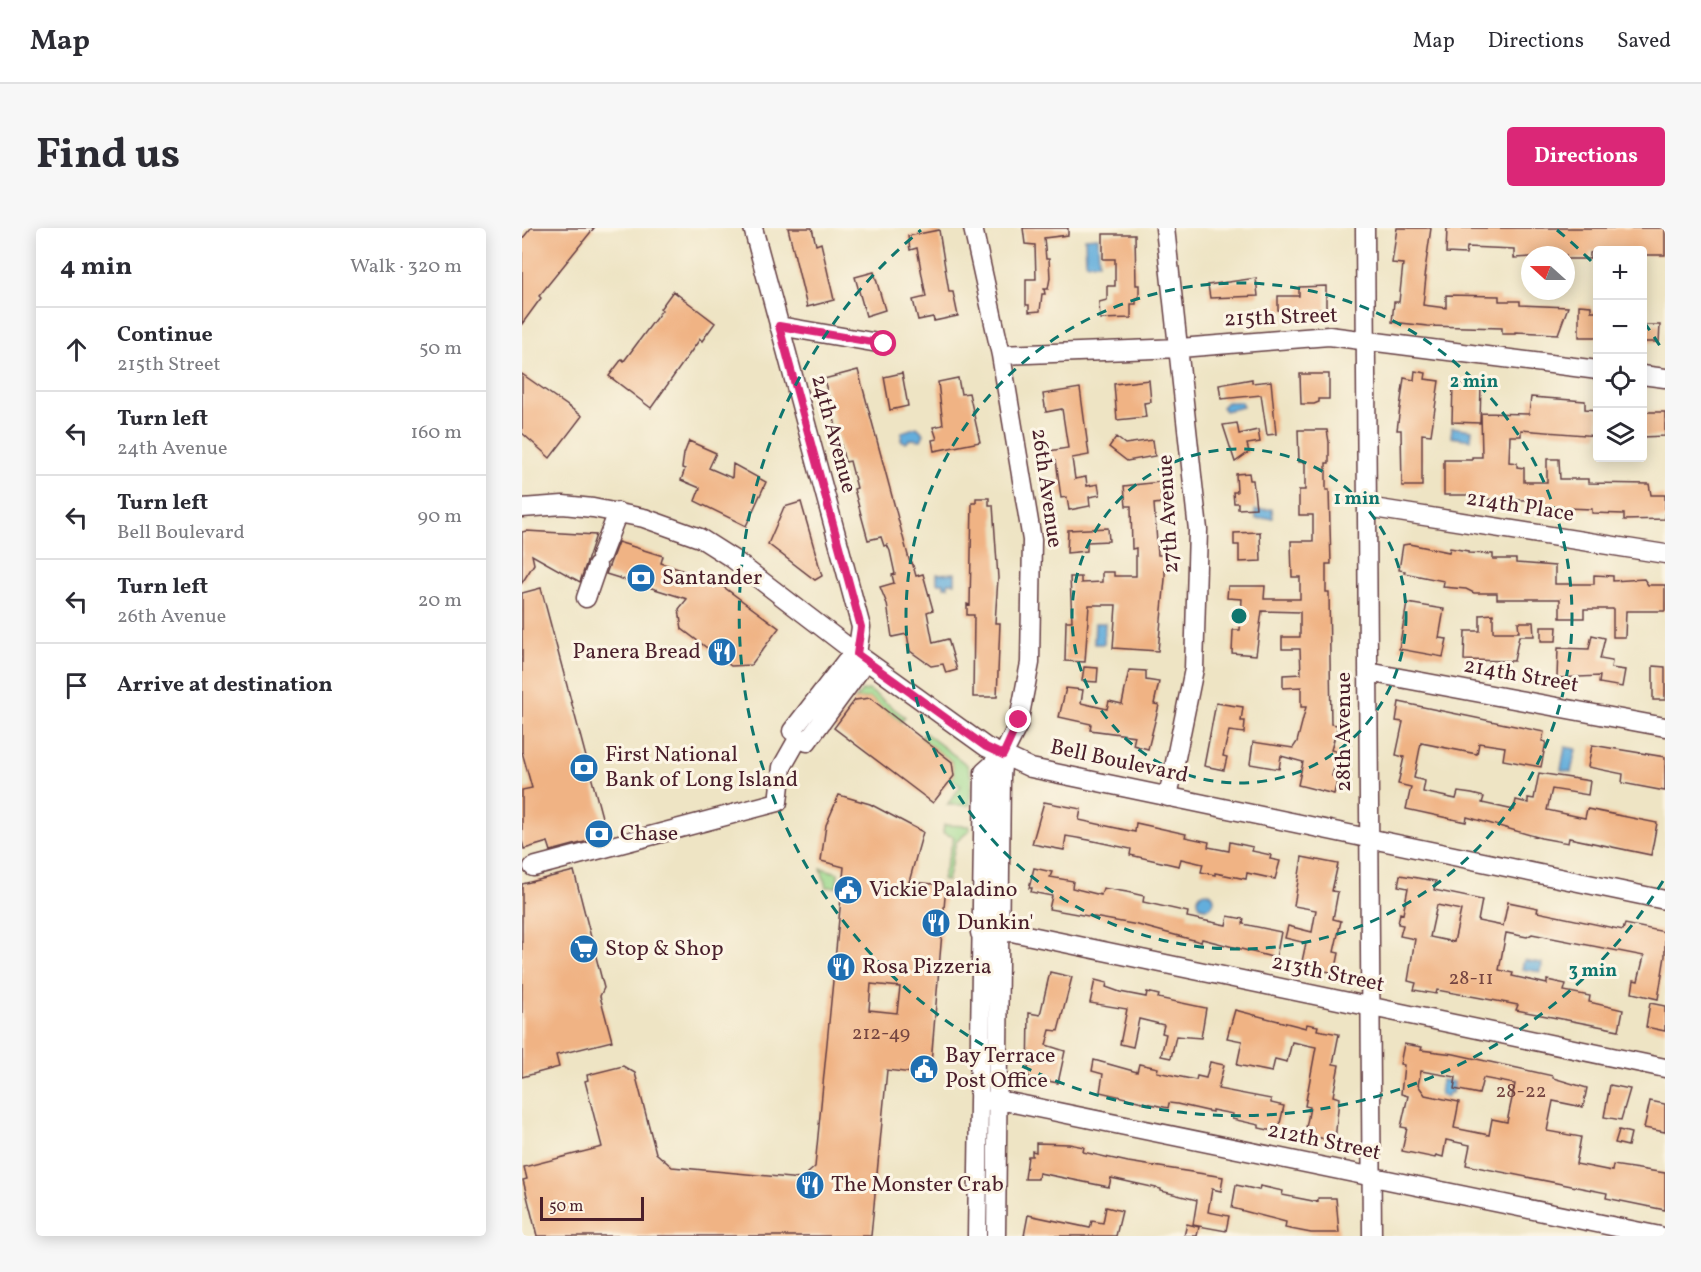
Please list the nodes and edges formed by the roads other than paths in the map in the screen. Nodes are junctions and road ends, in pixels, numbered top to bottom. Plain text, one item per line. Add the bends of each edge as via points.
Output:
1 (753, 228) edge
2 (973, 228) edge
3 (1165, 228) edge
4 (1365, 228) edge
5 (779, 326) junction
6 (1367, 341) junction
7 (884, 344) dead end
8 (1180, 348) junction
9 (1001, 355) junction
10 (1593, 369) edge
11 (1647, 376) edge
12 (1665, 378) edge
13 (1367, 507) junction
14 (522, 508) edge
15 (618, 512) junction
16 (1665, 554) edge
17 (586, 598) dead end
18 (857, 654) junction
19 (1368, 672) junction
20 (1665, 727) edge
21 (1003, 755) junction
22 (1168, 797) junction
23 (1369, 839) junction
24 (533, 867) dead end
25 (1665, 900) edge
26 (989, 933) junction
27 (1371, 1008) junction
28 (1665, 1068) edge
29 (987, 1100) junction
30 (1372, 1176) junction
31 (976, 1236) edge
32 (996, 1236) edge
33 (1372, 1236) edge
34 (1659, 1236) edge

1 - 5 street, 24th Avenue
2 - 9 street, 26th Avenue
3 - 8 street, 27th Avenue
4 - 6 street, 28th Avenue
5 - 7 street
5 - 18 street, 24th Avenue via 861,627
6 - 8 street, 215th Street via 1329,336
6 - 10 street, 215th Street
6 - 13 street, 28th Avenue
8 - 9 street, 215th Street
8 - 22 street, 27th Avenue via 1198,530 1194,669
9 - 21 street, 26th Avenue via 1032,540 1033,587 1030,663 1018,724
11 - 12 street
13 - 16 street, 214th Place
13 - 19 street, 28th Avenue
14 - 15 street, Bell Boulevard via 563,505
15 - 17 street
15 - 18 street, Bell Boulevard via 672,527 712,544
18 - 21 street, Bell Boulevard via 986,747
18 - 24 street via 846,661 782,767 778,802
19 - 20 street, 214th Street
19 - 23 street, 28th Avenue
21 - 22 street, Bell Boulevard via 1031,768
21 - 26 street, 26th Avenue
22 - 23 street, Bell Boulevard
23 - 25 street, Bell Boulevard
23 - 27 street, 28th Avenue
26 - 27 street, 213th Street via 1012,933
26 - 29 street, 26th Avenue
27 - 28 street, 213th Street
27 - 30 street, 28th Avenue
29 - 30 street, 212th Street
29 - 31 street, 26th Avenue
29 - 32 street, 26th Avenue
30 - 33 street, 28th Avenue
30 - 34 street, 212th Street

